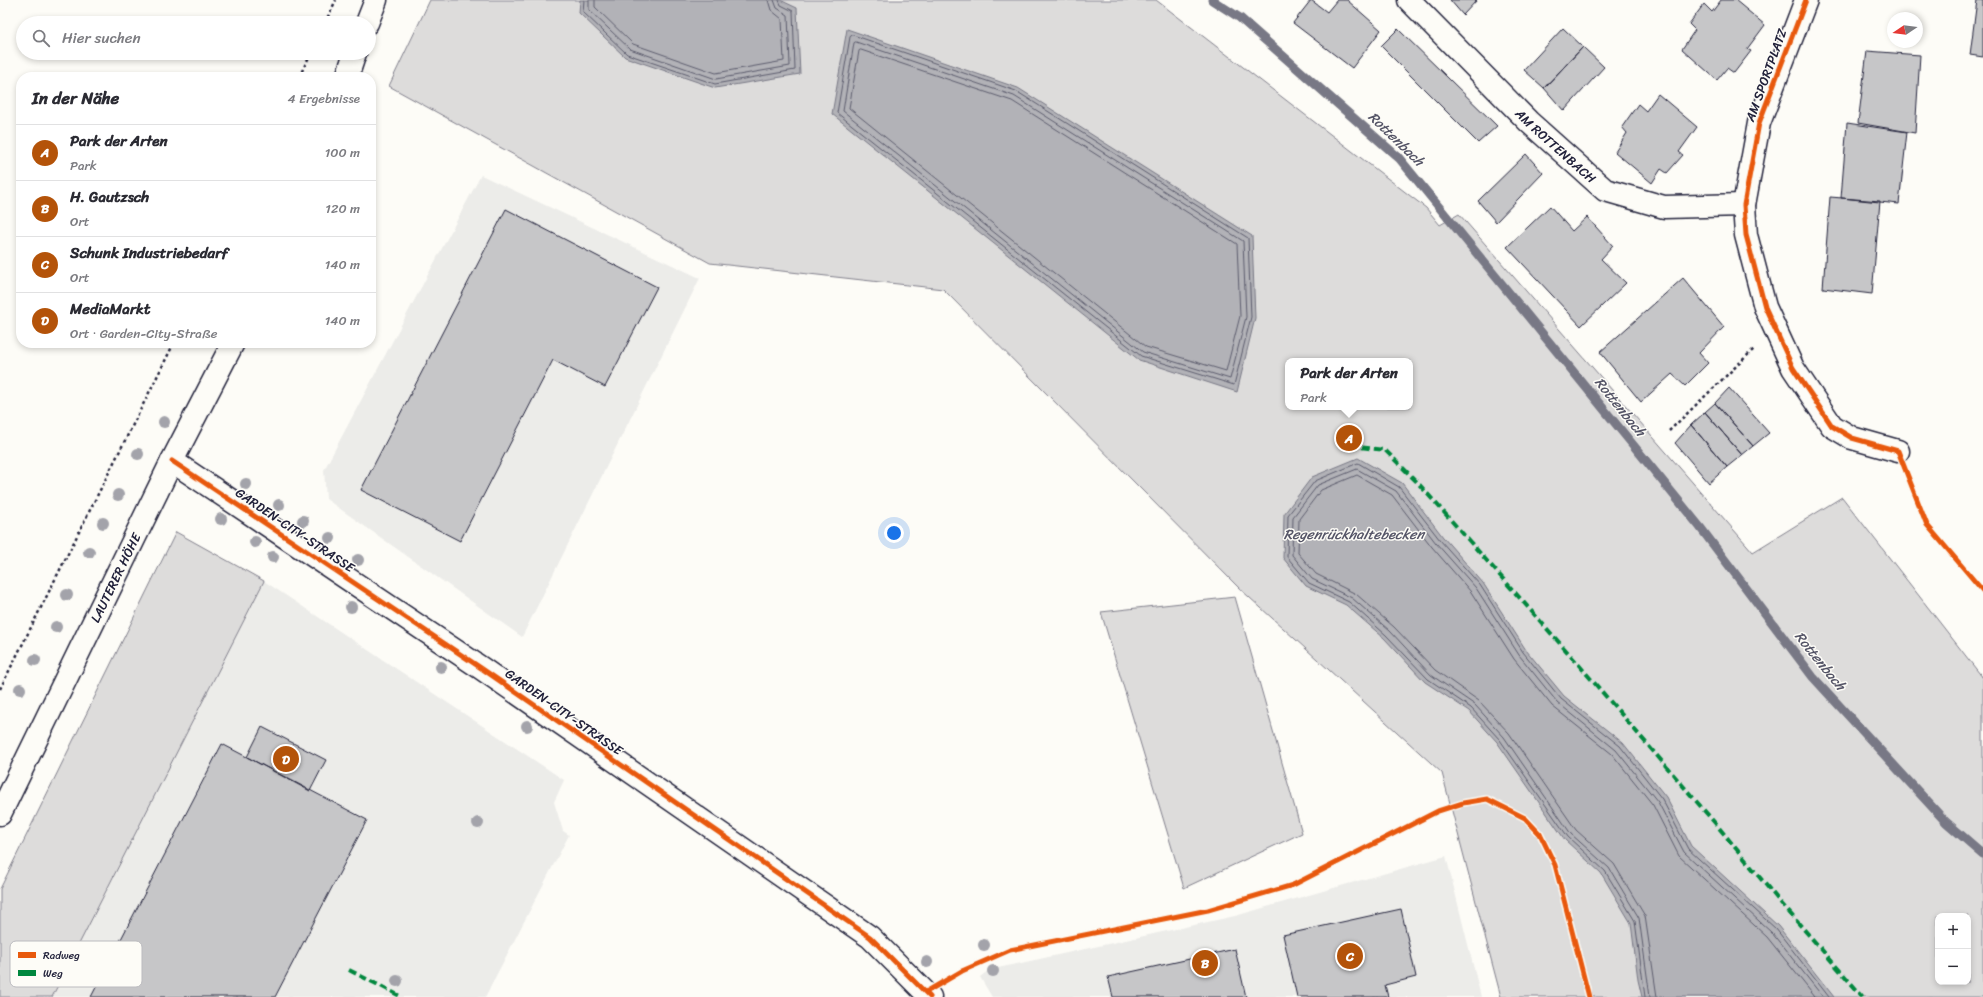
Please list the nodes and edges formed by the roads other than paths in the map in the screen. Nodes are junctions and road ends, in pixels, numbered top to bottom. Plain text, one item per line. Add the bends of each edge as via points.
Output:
1 (376, 0) edge
2 (1409, 0) edge
3 (1804, 1) edge
4 (370, 16) edge
5 (353, 60) edge
6 (349, 72) edge
7 (1744, 205) junction
8 (230, 348) edge
9 (1898, 451) dead end
10 (172, 461) junction
11 (0, 814) edge
12 (930, 997) edge

1 - 4 street
2 - 7 street, AM ROTTENBACH via 1529,122 1605,190 1664,207
3 - 7 street, AM SPORTPLATZ via 1759,123
5 - 6 street
7 - 9 street, AM SPORTPLATZ via 1746,235 1765,307 1793,368 1832,426 1852,438
8 - 10 street, LAUTERER HÖHE
10 - 11 street, LAUTERER HÖHE
10 - 12 street, GARDEN-CITY-STRASSE via 481,668 870,937

